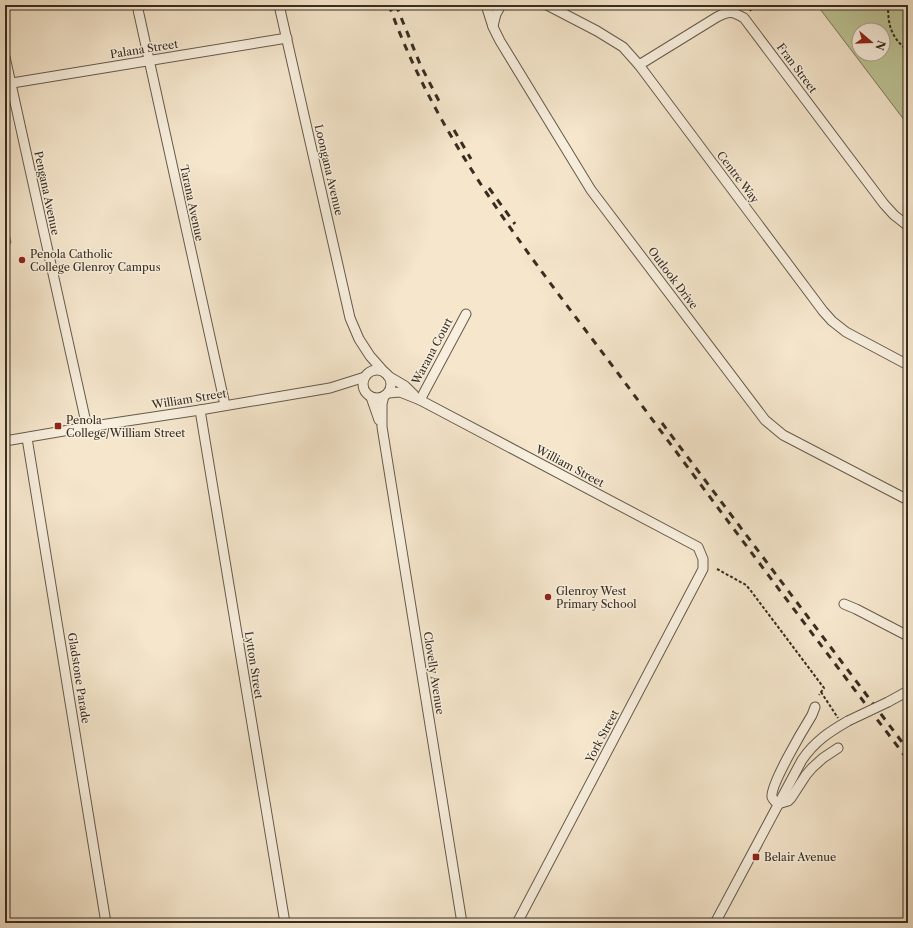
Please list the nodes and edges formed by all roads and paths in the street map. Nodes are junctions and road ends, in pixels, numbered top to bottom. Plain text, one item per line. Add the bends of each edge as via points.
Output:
1 (136, 5) edge
2 (279, 5) edge
3 (486, 5) edge
4 (501, 5) edge
5 (547, 5) edge
6 (754, 5) edge
7 (888, 5) edge
8 (731, 8) edge
9 (750, 11) dead end
10 (493, 26) junction
11 (287, 38) junction
12 (908, 51) edge
13 (5, 57) edge
14 (149, 60) junction
15 (639, 65) junction
16 (8, 83) edge
17 (908, 226) edge
18 (466, 314) dead end
19 (359, 340) junction
20 (908, 365) edge
21 (386, 374) junction
22 (366, 375) junction
23 (330, 388) junction
24 (368, 394) junction
25 (386, 394) junction
26 (420, 400) junction
27 (225, 405) junction
28 (200, 410) junction
29 (87, 427) junction
30 (382, 427) junction
31 (27, 438) junction
32 (5, 441) edge
33 (908, 500) edge
34 (703, 559) joint
35 (717, 569) dead end
36 (844, 604) dead end
37 (908, 636) edge
38 (908, 691) edge
39 (821, 692) junction
40 (818, 696) dead end
41 (815, 707) dead end
42 (838, 719) dead end
43 (838, 748) dead end
44 (778, 804) junction
45 (106, 923) edge
46 (284, 923) edge
47 (462, 923) edge
48 (517, 923) edge
49 (715, 923) edge

1 - 14 street, Tarana Avenue
2 - 11 street, Loongana Avenue
3 - 10 street, Outlook Drive
4 - 10 street
5 - 15 street, Centre Way via 597,31 623,48
6 - 9 path
7 - 12 path via 889,24 894,36
8 - 15 street, Fran Street
8 - 17 street, Fran Street via 744,18 884,204
10 - 33 street, Outlook Drive via 591,190 765,420 783,435
11 - 14 street, Palana Street
11 - 19 street, Loongana Avenue via 350,318
13 - 16 street, Pengana Avenue
14 - 16 street, Palana Street
14 - 27 street, Tarana Avenue
15 - 20 street, Centre Way via 823,311 846,332
16 - 29 street, Pengana Avenue
18 - 26 street, Warana Court
19 - 21 street, Loongana Avenue
19 - 22 street, Loongana Avenue via 366,357
21 - 22 street via 376,370
21 - 25 street via 391,385
21 - 26 street, William Street
22 - 23 street, William Street
22 - 24 street via 363,386
23 - 24 street, William Street via 354,388
23 - 27 street, William Street
24 - 25 street via 380,398
24 - 30 street, Clovelly Avenue
25 - 26 street, William Street via 400,392
25 - 30 street, Clovelly Avenue via 382,404
26 - 34 street, William Street via 698,547
27 - 28 street, William Street
28 - 29 street, William Street
28 - 46 street, Lytton Street
29 - 31 street, William Street
30 - 47 street, Clovelly Avenue
31 - 32 street, William Street
31 - 45 street, Gladstone Parade
34 - 48 street, York Street via 703,569
35 - 39 path via 752,591 824,688
36 - 37 street
38 - 44 street, bridge via 824,736 808,751
39 - 40 path
39 - 42 path
41 - 44 street via 773,788 773,800
43 - 44 street via 817,763 788,801
44 - 49 street

